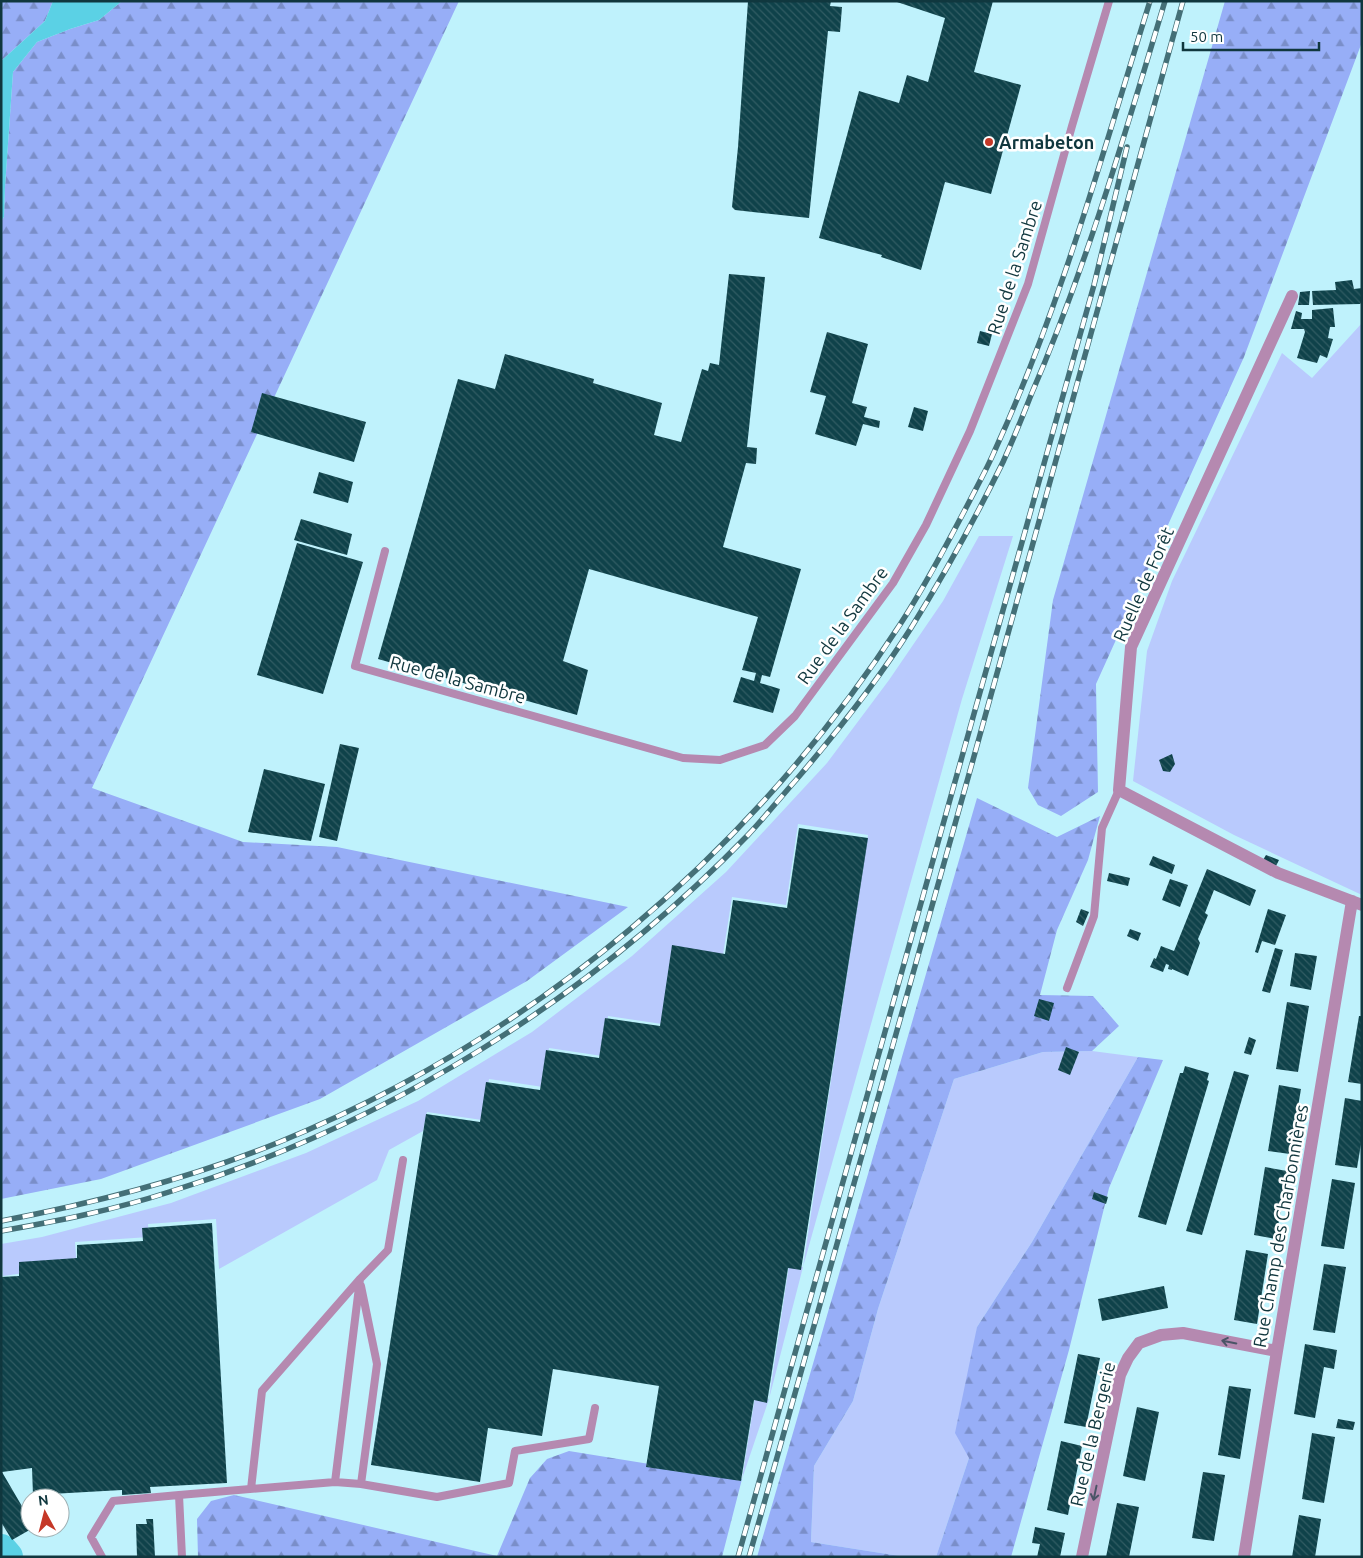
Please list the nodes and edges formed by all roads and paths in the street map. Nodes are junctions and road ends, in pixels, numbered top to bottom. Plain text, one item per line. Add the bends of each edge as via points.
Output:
1 (1109, 1) edge
2 (1292, 296) dead end
3 (385, 552) dead end
4 (1119, 790) junction
5 (1357, 903) edge
6 (1067, 988) dead end
7 (403, 1160) dead end
8 (360, 1279) junction
9 (1277, 1351) junction
10 (595, 1408) dead end
11 (335, 1482) junction
12 (361, 1484) junction
13 (250, 1489) junction
14 (179, 1495) junction
15 (102, 1557) edge
16 (182, 1557) edge
17 (1082, 1557) edge
18 (1244, 1557) edge

1 - 3 lane, Rue de la Sambre via 1028,284 970,431 930,516 893,583 795,716 765,745 720,760 684,758 355,666
2 - 4 street, Ruelle de Forêt via 1131,647
4 - 5 street via 1278,872
4 - 6 lane via 1102,828 1094,916
5 - 9 street, Rue Champ des Charbonnières
7 - 8 lane via 388,1250
8 - 11 lane
8 - 12 lane via 377,1364
8 - 13 lane via 262,1391
9 -> 17 street, Rue de la Bergerie via 1183,1333 1161,1335 1139,1343 1120,1375
9 - 18 street, Rue Champ des Charbonnières
10 - 12 lane via 589,1439 515,1451 509,1483 437,1497
11 - 12 lane
11 - 13 lane
13 - 14 lane
14 - 15 lane via 113,1500 91,1536
14 - 16 lane

